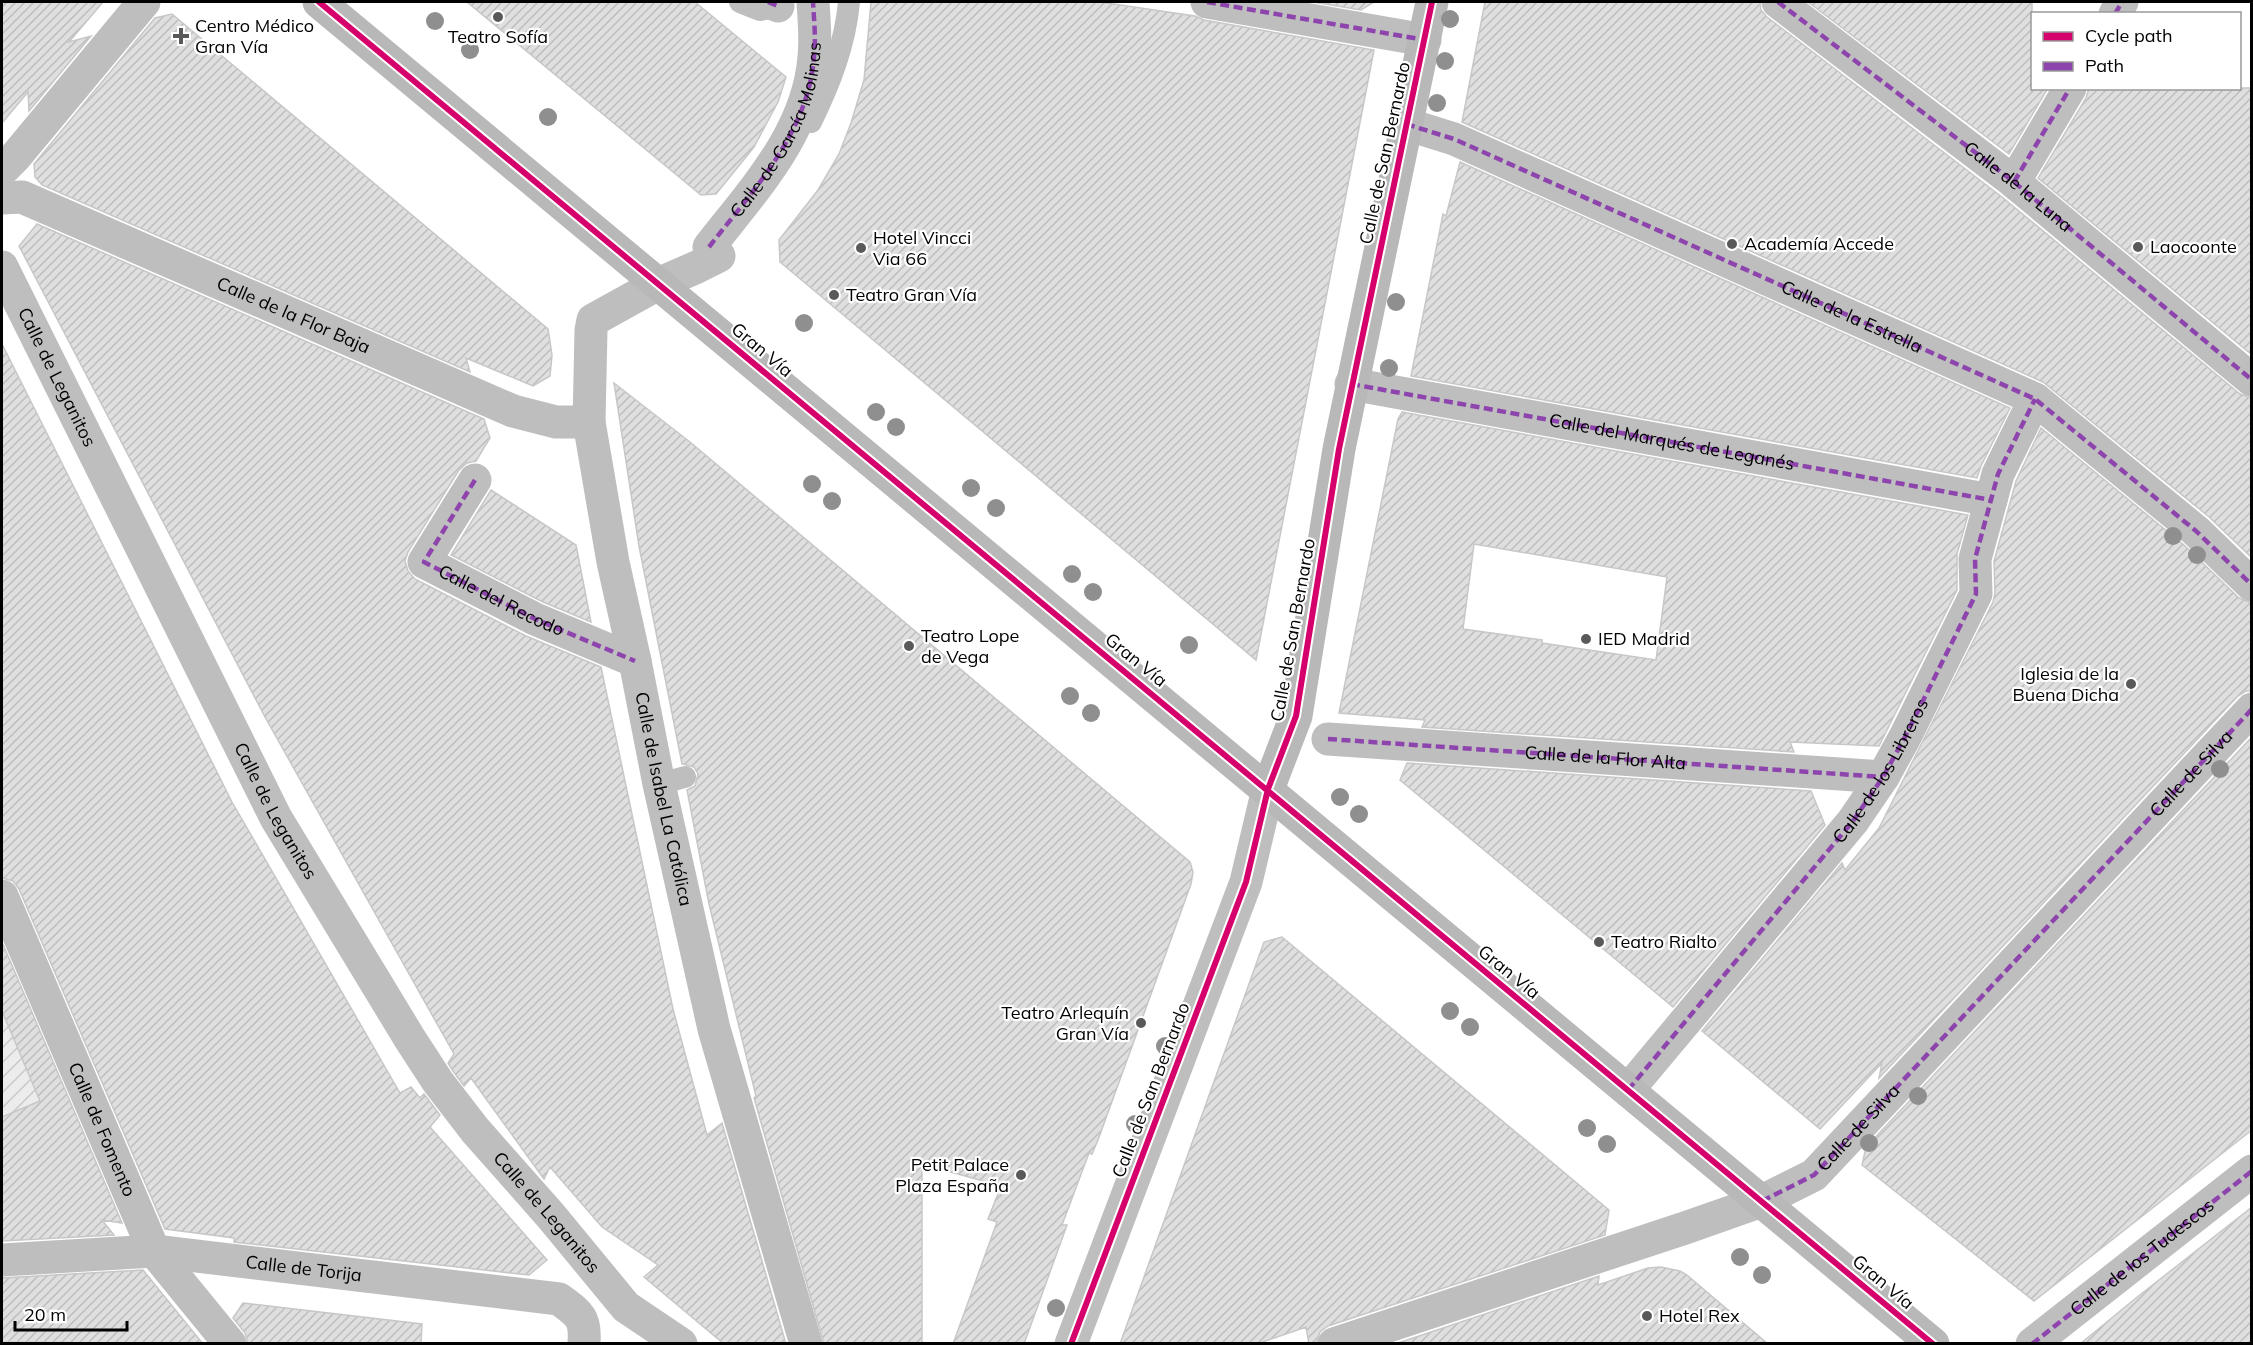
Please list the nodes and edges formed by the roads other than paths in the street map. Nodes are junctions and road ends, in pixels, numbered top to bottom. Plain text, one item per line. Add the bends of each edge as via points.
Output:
1 (144, 2) edge
2 (319, 2) edge
3 (740, 2) edge
4 (813, 2) edge
5 (849, 2) edge
6 (1207, 2) edge
7 (1432, 2) edge
8 (1778, 2) edge
9 (773, 4) edge
10 (1425, 40) junction
11 (2069, 90) edge
12 (1406, 124) junction
13 (9, 163) edge
14 (2014, 182) junction
15 (12, 197) edge
16 (714, 251) junction
17 (2, 267) edge
18 (658, 284) junction
19 (2252, 380) edge
20 (1351, 384) junction
21 (2035, 399) junction
22 (589, 422) junction
23 (475, 480) dead end
24 (1991, 500) junction
25 (2252, 585) edge
26 (635, 661) junction
27 (2252, 709) edge
28 (1328, 739) dead end
29 (1883, 777) junction
30 (1268, 789) junction
31 (2, 896) edge
32 (1628, 1090) junction
33 (2252, 1171) edge
34 (1762, 1201) junction
35 (154, 1251) junction
36 (2, 1260) edge
37 (590, 1263) junction
38 (559, 1299) junction
39 (626, 1307) junction
40 (583, 1343) edge
41 (230, 1344) edge
42 (681, 1344) edge
43 (806, 1344) edge
44 (1071, 1344) edge
45 (1334, 1344) edge
46 (1933, 1344) edge
47 (2032, 1344) edge

1 - 13 street
2 - 18 street, Gran Vía
3 - 9 lane via 760,10
4 - 16 street, Calle de García Molinas via 814,57 797,124
5 - 16 lane via 842,46 810,125 770,193
6 - 10 street
7 - 10 street, Calle de San Bernardo
8 - 14 street, Calle de la Luna
10 - 12 street, Calle de San Bernardo
11 - 14 street
12 - 20 street, Calle de San Bernardo
12 - 21 street, Calle de la Estrella via 1454,139
13 - 15 street
14 - 19 street, Calle de la Luna
15 - 22 street, Calle de la Flor Baja via 513,411 556,422
16 - 18 street, Calle de García Molinas via 697,267
17 - 37 street, Calle de Leganitos via 276,818 438,1082
18 - 22 street, Calle de Isabel La Católica via 593,320
18 - 30 street, Gran Vía
20 - 24 street, Calle del Marqués de Leganés
20 - 30 street, Calle de San Bernardo via 1296,716
21 - 24 street, Calle de los Libreros via 1998,474
21 - 25 street, Calle de la Estrella via 2196,531
22 - 26 street, Calle de Isabel La Católica
23 - 26 street, Calle del Recodo via 424,562 535,619
24 - 29 street, Calle de los Libreros via 1975,559 1976,594
26 - 43 street, Calle de Isabel La Católica via 672,781 714,1029
27 - 34 street, Calle de Silva via 1814,1175
28 - 29 street, Calle de la Flor Alta
29 - 32 street, Calle de los Libreros via 1853,821
30 - 32 street, Gran Vía
30 - 44 street, Calle de San Bernardo via 1246,882
31 - 35 street, Calle de Fomento
32 - 34 street, Gran Vía
33 - 47 street, Calle de los Tudescos
34 - 45 street, Calle de Silva
34 - 46 street, Gran Vía
35 - 36 street, Calle de Torija
35 - 38 street, Calle de Torija
35 - 41 street, Calle de Fomento
37 - 38 street
37 - 39 street, Calle de Leganitos
38 - 40 street via 581,1318 585,1328
39 - 40 street
39 - 42 street, Calle de Leganitos

